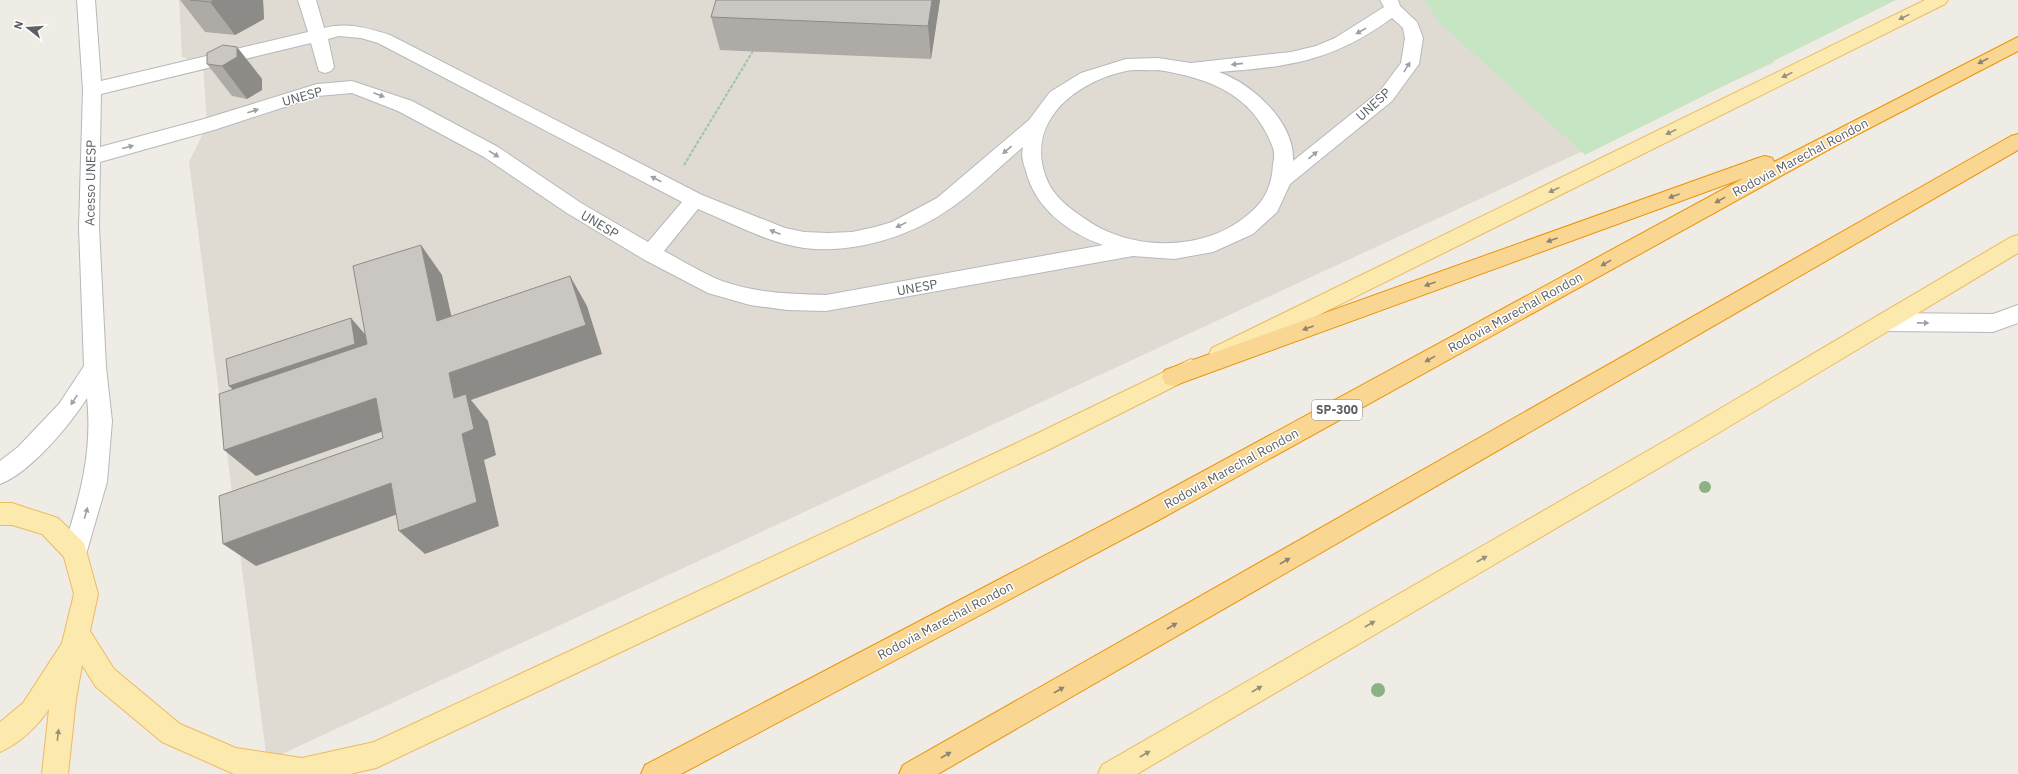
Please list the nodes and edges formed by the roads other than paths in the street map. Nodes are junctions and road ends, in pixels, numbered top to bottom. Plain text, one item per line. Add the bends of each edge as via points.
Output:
1 (86, 0) edge
2 (307, 0) edge
3 (1939, 0) edge
4 (1391, 4) edge
5 (318, 35) junction
6 (2018, 44) edge
7 (325, 67) dead end
8 (1190, 69) junction
9 (92, 90) junction
10 (1036, 125) junction
11 (1830, 140) junction
12 (2018, 141) edge
13 (2018, 154) edge
14 (91, 157) junction
15 (1982, 161) junction
16 (1282, 180) junction
17 (695, 200) junction
18 (2018, 243) edge
19 (1133, 248) junction
20 (650, 253) junction
21 (2018, 314) edge
22 (1884, 322) junction
23 (95, 367) junction
24 (1173, 377) junction
25 (0, 474) edge
26 (0, 514) edge
27 (75, 551) junction
28 (75, 641) junction
29 (0, 739) edge
30 (55, 774) edge
31 (654, 774) edge
32 (912, 774) edge
33 (1111, 774) edge

1 - 9 street, Acesso UNESP
2 - 5 street, UNESP
3 -> 24 main road
4 -> 8 street, UNESP via 1363,31 1323,50 1290,58
16 -> 4 street, UNESP via 1386,96 1410,64 1414,38 1411,26
5 - 7 street, UNESP
5 - 9 street, UNESP
17 -> 5 street, UNESP via 384,39 362,32 339,30
6 -> 11 highway, Rodovia Marechal Rondon / SP-300
8 - 10 street, UNESP via 1158,64 1126,66 1087,77 1056,97
8 - 16 street, UNESP via 1224,81 1252,100 1273,124 1284,152
9 - 14 street, Acesso UNESP
10 -> 17 street, UNESP via 944,203 899,227 876,235 828,241 804,240
10 - 19 street, UNESP via 1031,154 1039,185 1060,212 1093,234
11 -> 24 highway
11 -> 31 highway, Rodovia Marechal Rondon / SP-300 via 1149,513
12 - 15 highway
13 - 15 highway
14 -> 20 street, UNESP via 207,125 317,90 352,87 405,106 492,152 574,208
14 - 23 street, Acesso UNESP via 89,227
32 -> 15 highway
16 - 19 street, UNESP via 1270,206 1246,229 1213,244 1174,251
17 - 20 street
18 - 22 main road
19 - 20 street, UNESP via 826,303 787,302 750,297 715,287
22 -> 21 street via 1993,323
33 -> 22 main road via 1704,430
23 -> 25 street via 67,411 26,454
27 -> 23 street, Acesso UNESP via 95,482 101,421
24 - 28 main road via 1042,442 376,755 302,771 235,761 171,733 105,678
26 - 27 main road via 12,514 50,526
27 - 28 main road via 86,594
28 - 29 main road via 32,712
30 -> 28 main road via 63,699

